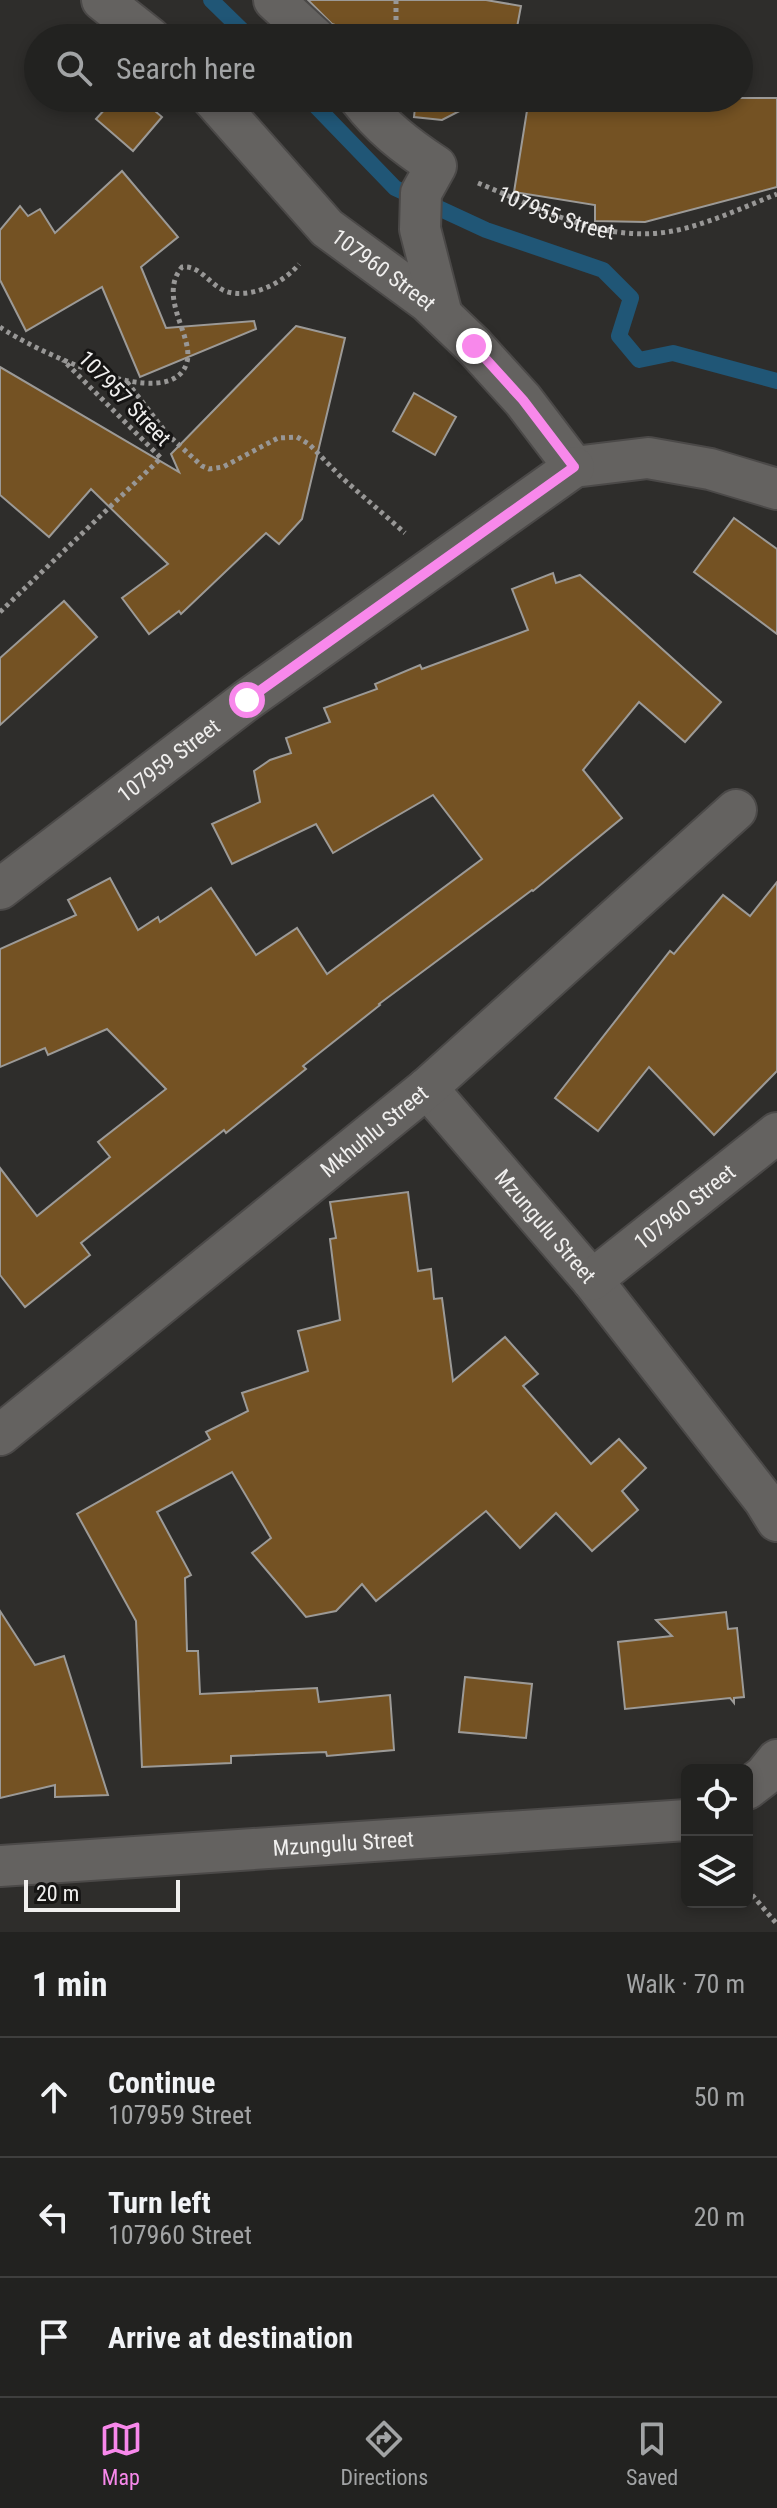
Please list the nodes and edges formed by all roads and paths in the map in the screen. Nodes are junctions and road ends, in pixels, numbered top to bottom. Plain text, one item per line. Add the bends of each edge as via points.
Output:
1 (102, 0) edge
2 (274, 0) edge
3 (396, 0) edge
4 (132, 24) edge
5 (300, 24) edge
6 (396, 24) edge
7 (224, 112) edge
8 (370, 112) edge
9 (436, 166) junction
10 (777, 194) edge
11 (327, 228) junction
12 (442, 315) junction
13 (0, 327) edge
14 (62, 359) junction
15 (126, 381) junction
16 (574, 467) junction
17 (777, 489) edge
18 (441, 562) junction
19 (0, 612) edge
20 (736, 810) dead end
21 (0, 889) edge
22 (427, 1088) junction
23 (777, 1133) edge
24 (592, 1280) junction
25 (0, 1435) edge
26 (777, 1521) edge
27 (777, 1760) edge
28 (753, 1784) edge
29 (681, 1820) edge
30 (1, 1870) edge
31 (753, 1896) edge
32 (777, 1924) edge

1 - 4 street
2 - 5 street
3 - 6 path
7 - 11 street, 107960 Street
8 - 9 street
9 - 10 path, 107955 Street via 595,230 676,231
9 - 12 street via 421,193 420,229
11 - 12 street, 107960 Street
11 - 15 path, 107957 Street via 290,275 243,293 224,290 200,272 182,267 175,301 188,353 183,372 173,382
12 - 16 street, 107960 Street via 523,400
13 - 14 path
14 - 15 path, 107957 Street
14 - 19 path, 107957 Street via 161,458
15 - 18 path via 167,434 209,469 278,438 301,439
16 - 17 street via 648,458
16 - 18 street, 107959 Street
18 - 21 street, 107959 Street via 247,700
20 - 22 street, Mkhuhlu Street
22 - 24 street, Mzungulu Street
22 - 25 street, Mkhuhlu Street
23 - 24 street, 107960 Street
24 - 26 street, Mzungulu Street
27 - 28 street
29 - 30 street, Mzungulu Street
31 - 32 path

